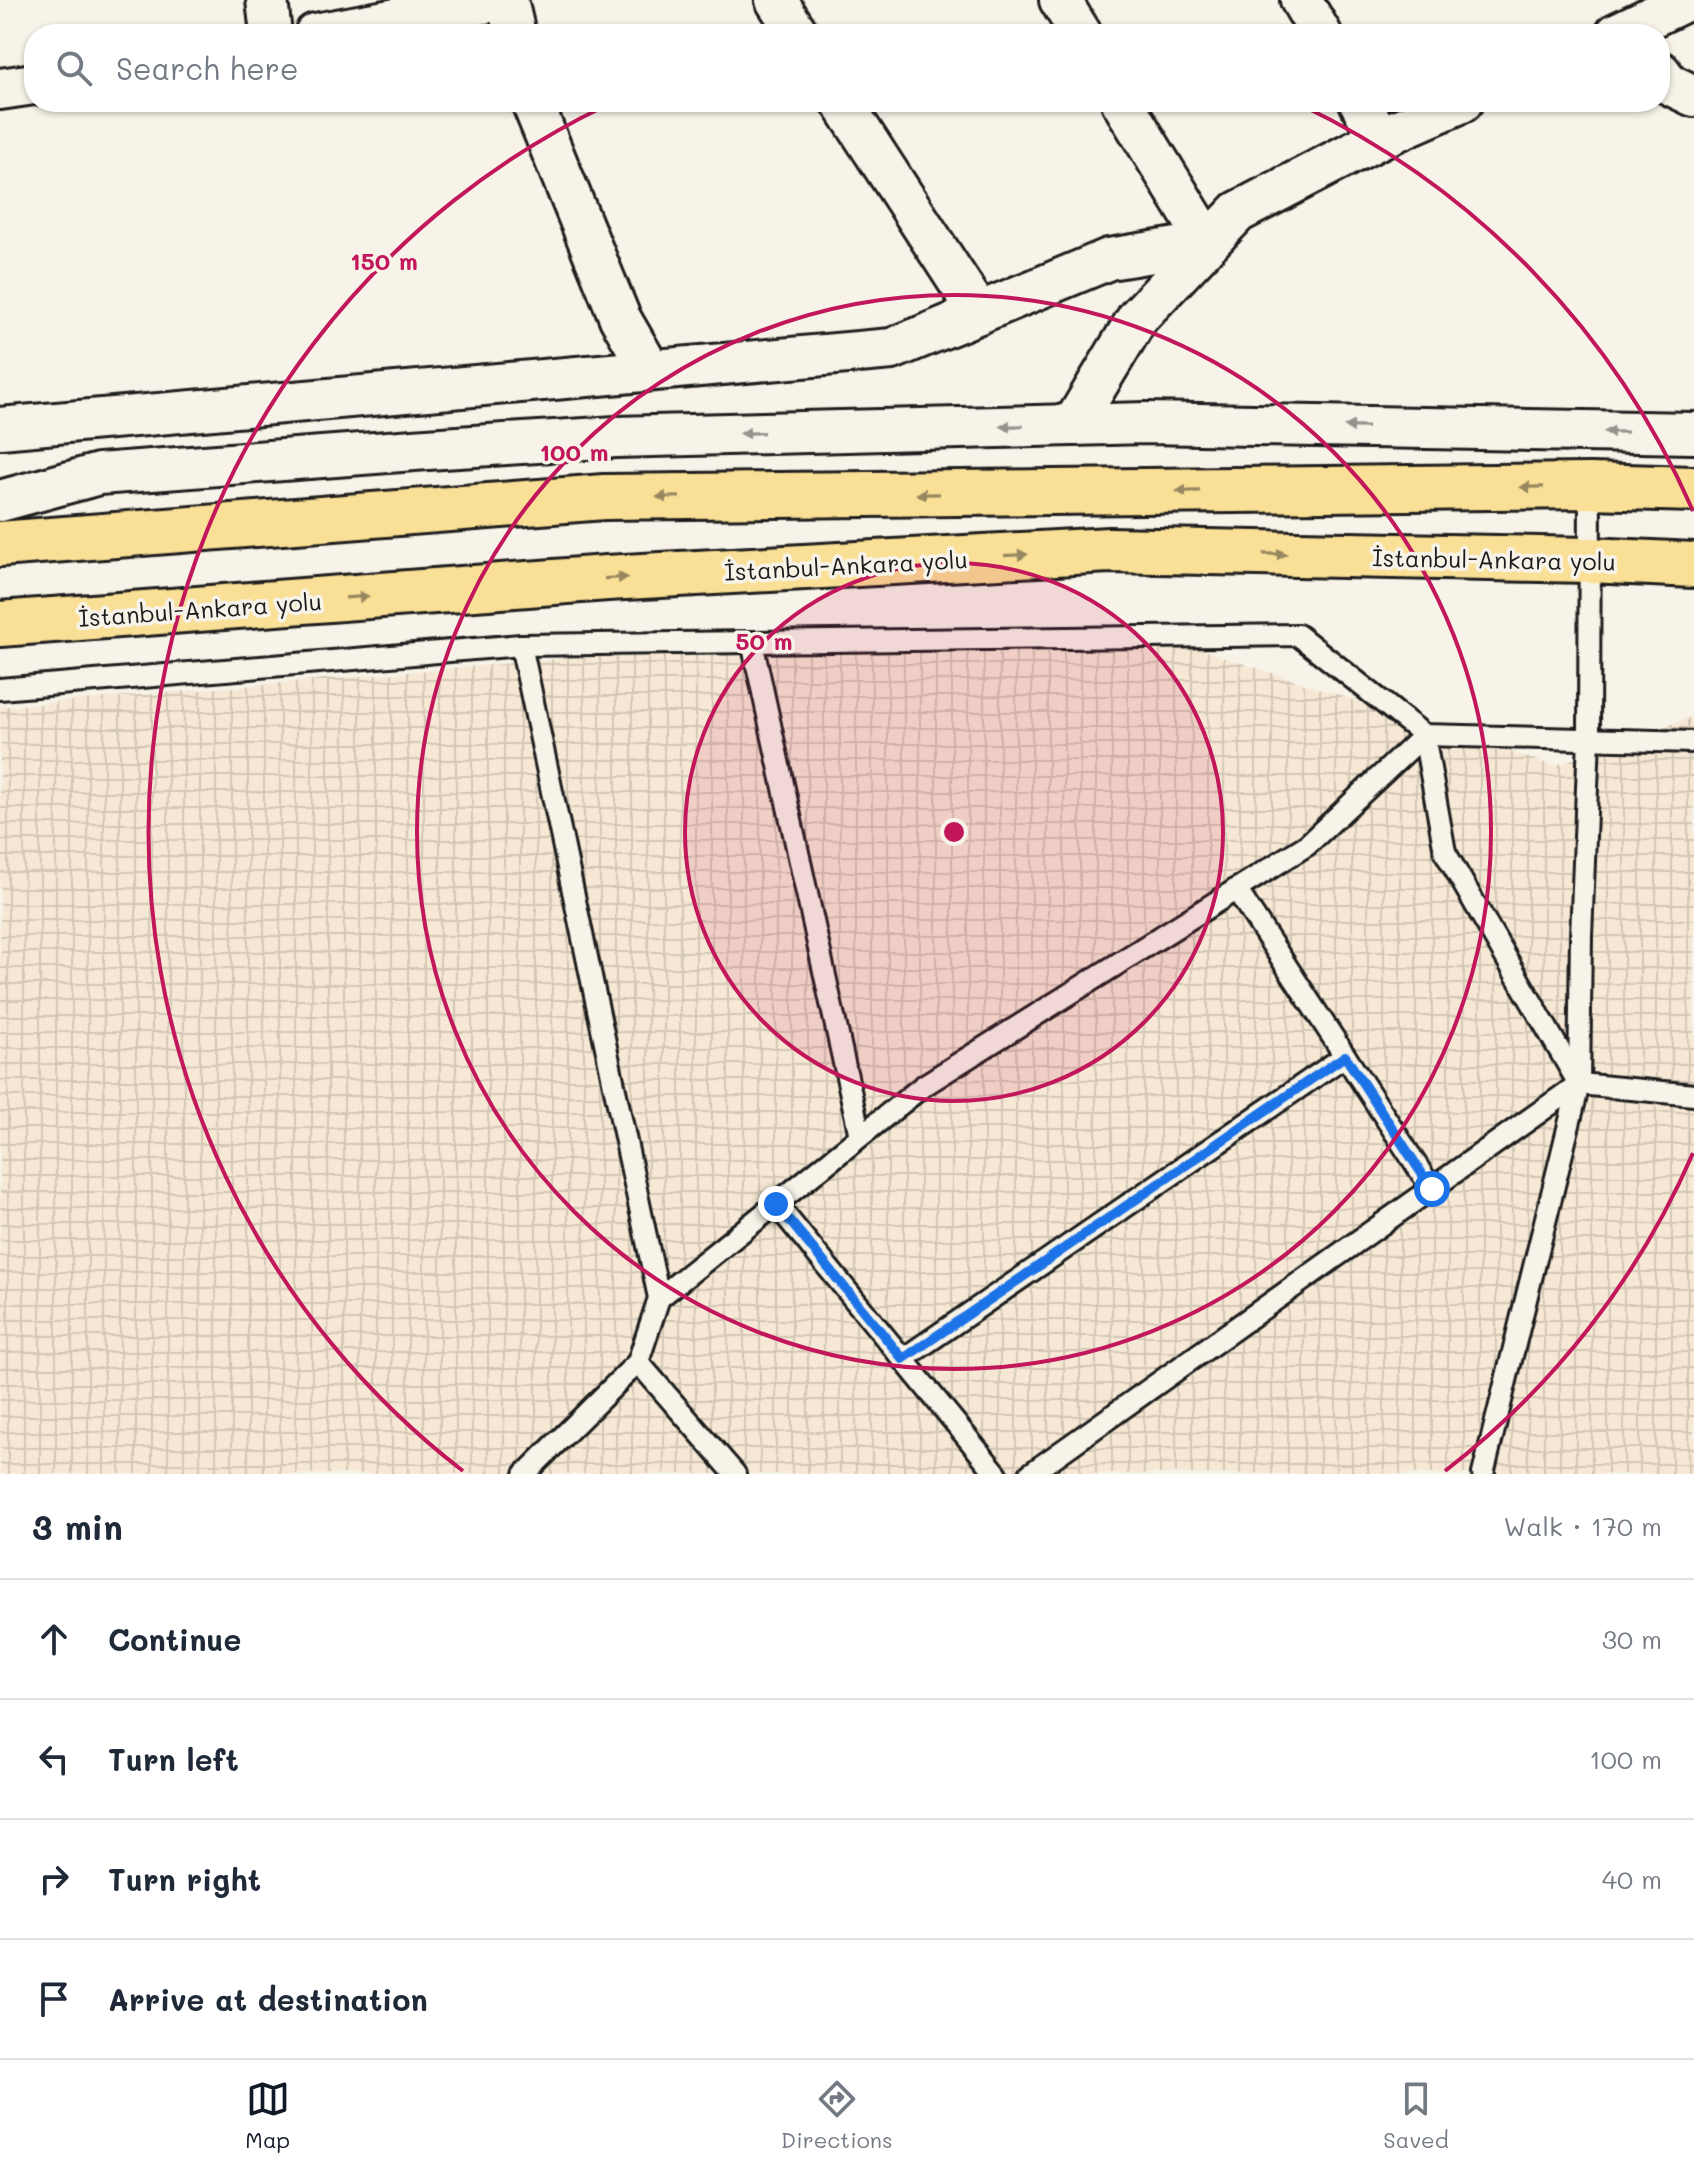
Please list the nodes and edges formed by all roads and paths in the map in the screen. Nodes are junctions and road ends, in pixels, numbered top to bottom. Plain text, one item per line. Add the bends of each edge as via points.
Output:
1 (267, 0) edge
2 (500, 0) edge
3 (507, 0) edge
4 (776, 0) edge
5 (1060, 0) edge
6 (1301, 0) edge
7 (1687, 0) edge
8 (270, 24) edge
9 (369, 24) edge
10 (513, 24) edge
11 (792, 24) edge
12 (1075, 24) edge
13 (1315, 24) edge
14 (1623, 24) edge
15 (1670, 84) edge
16 (24, 85) edge
17 (0, 89) edge
18 (1694, 96) edge
19 (536, 112) edge
20 (848, 112) edge
21 (1128, 112) edge
22 (1366, 112) edge
23 (1439, 112) edge
24 (1380, 138) junction
25 (1208, 243) junction
26 (979, 313) junction
27 (650, 370) junction
28 (1073, 425) junction
29 (0, 428) edge
30 (1694, 433) edge
31 (1590, 486) junction
32 (1694, 489) edge
33 (0, 501) edge
34 (0, 544) edge
35 (1589, 560) junction
36 (1694, 565) edge
37 (0, 624) edge
38 (752, 642) junction
39 (521, 645) junction
40 (0, 689) edge
41 (1424, 735) junction
42 (1589, 738) junction
43 (1694, 742) edge
44 (1236, 889) junction
45 (1345, 1056) junction
46 (1579, 1084) junction
47 (1694, 1095) edge
48 (860, 1136) junction
49 (1432, 1189) junction
50 (776, 1204) junction
51 (659, 1298) junction
52 (903, 1359) junction
53 (638, 1362) junction
54 (525, 1474) edge
55 (735, 1474) edge
56 (997, 1474) edge
57 (1030, 1474) edge
58 (1483, 1474) edge

1 - 8 street
2 - 9 street
3 - 10 street
4 - 11 street
5 - 12 street
6 - 13 street
7 - 14 street
15 - 18 street
16 - 17 street
19 - 27 street via 620,318
20 - 26 street
21 - 25 street
22 - 24 street
23 - 24 street
24 - 25 street via 1238,212
25 - 26 street via 1109,259
25 - 28 street via 1138,317
26 - 27 street via 892,349
27 - 29 street
30 -> 28 street
28 -> 33 street via 616,437 427,449 99,474
31 - 32 highway
31 -> 34 highway via 604,497
31 - 35 lane
35 - 36 highway, İstanbul-Ankara yolu
37 -> 35 highway, İstanbul-Ankara yolu via 607,578 1109,550
35 - 42 lane
38 - 39 lane
38 - 41 lane via 1298,635
38 - 48 lane
39 - 40 lane
39 - 51 lane
41 - 42 lane
41 - 44 lane via 1307,845
41 - 46 lane via 1445,852
42 - 43 lane
42 - 46 lane
44 - 45 lane
44 - 48 lane via 923,1086
45 - 49 lane
45 - 52 lane
46 - 47 lane
46 - 49 lane
46 - 58 lane
48 - 50 lane
49 - 57 lane
50 - 51 lane
50 - 52 lane
51 - 53 lane
52 - 56 lane
53 - 54 lane
53 - 55 lane

